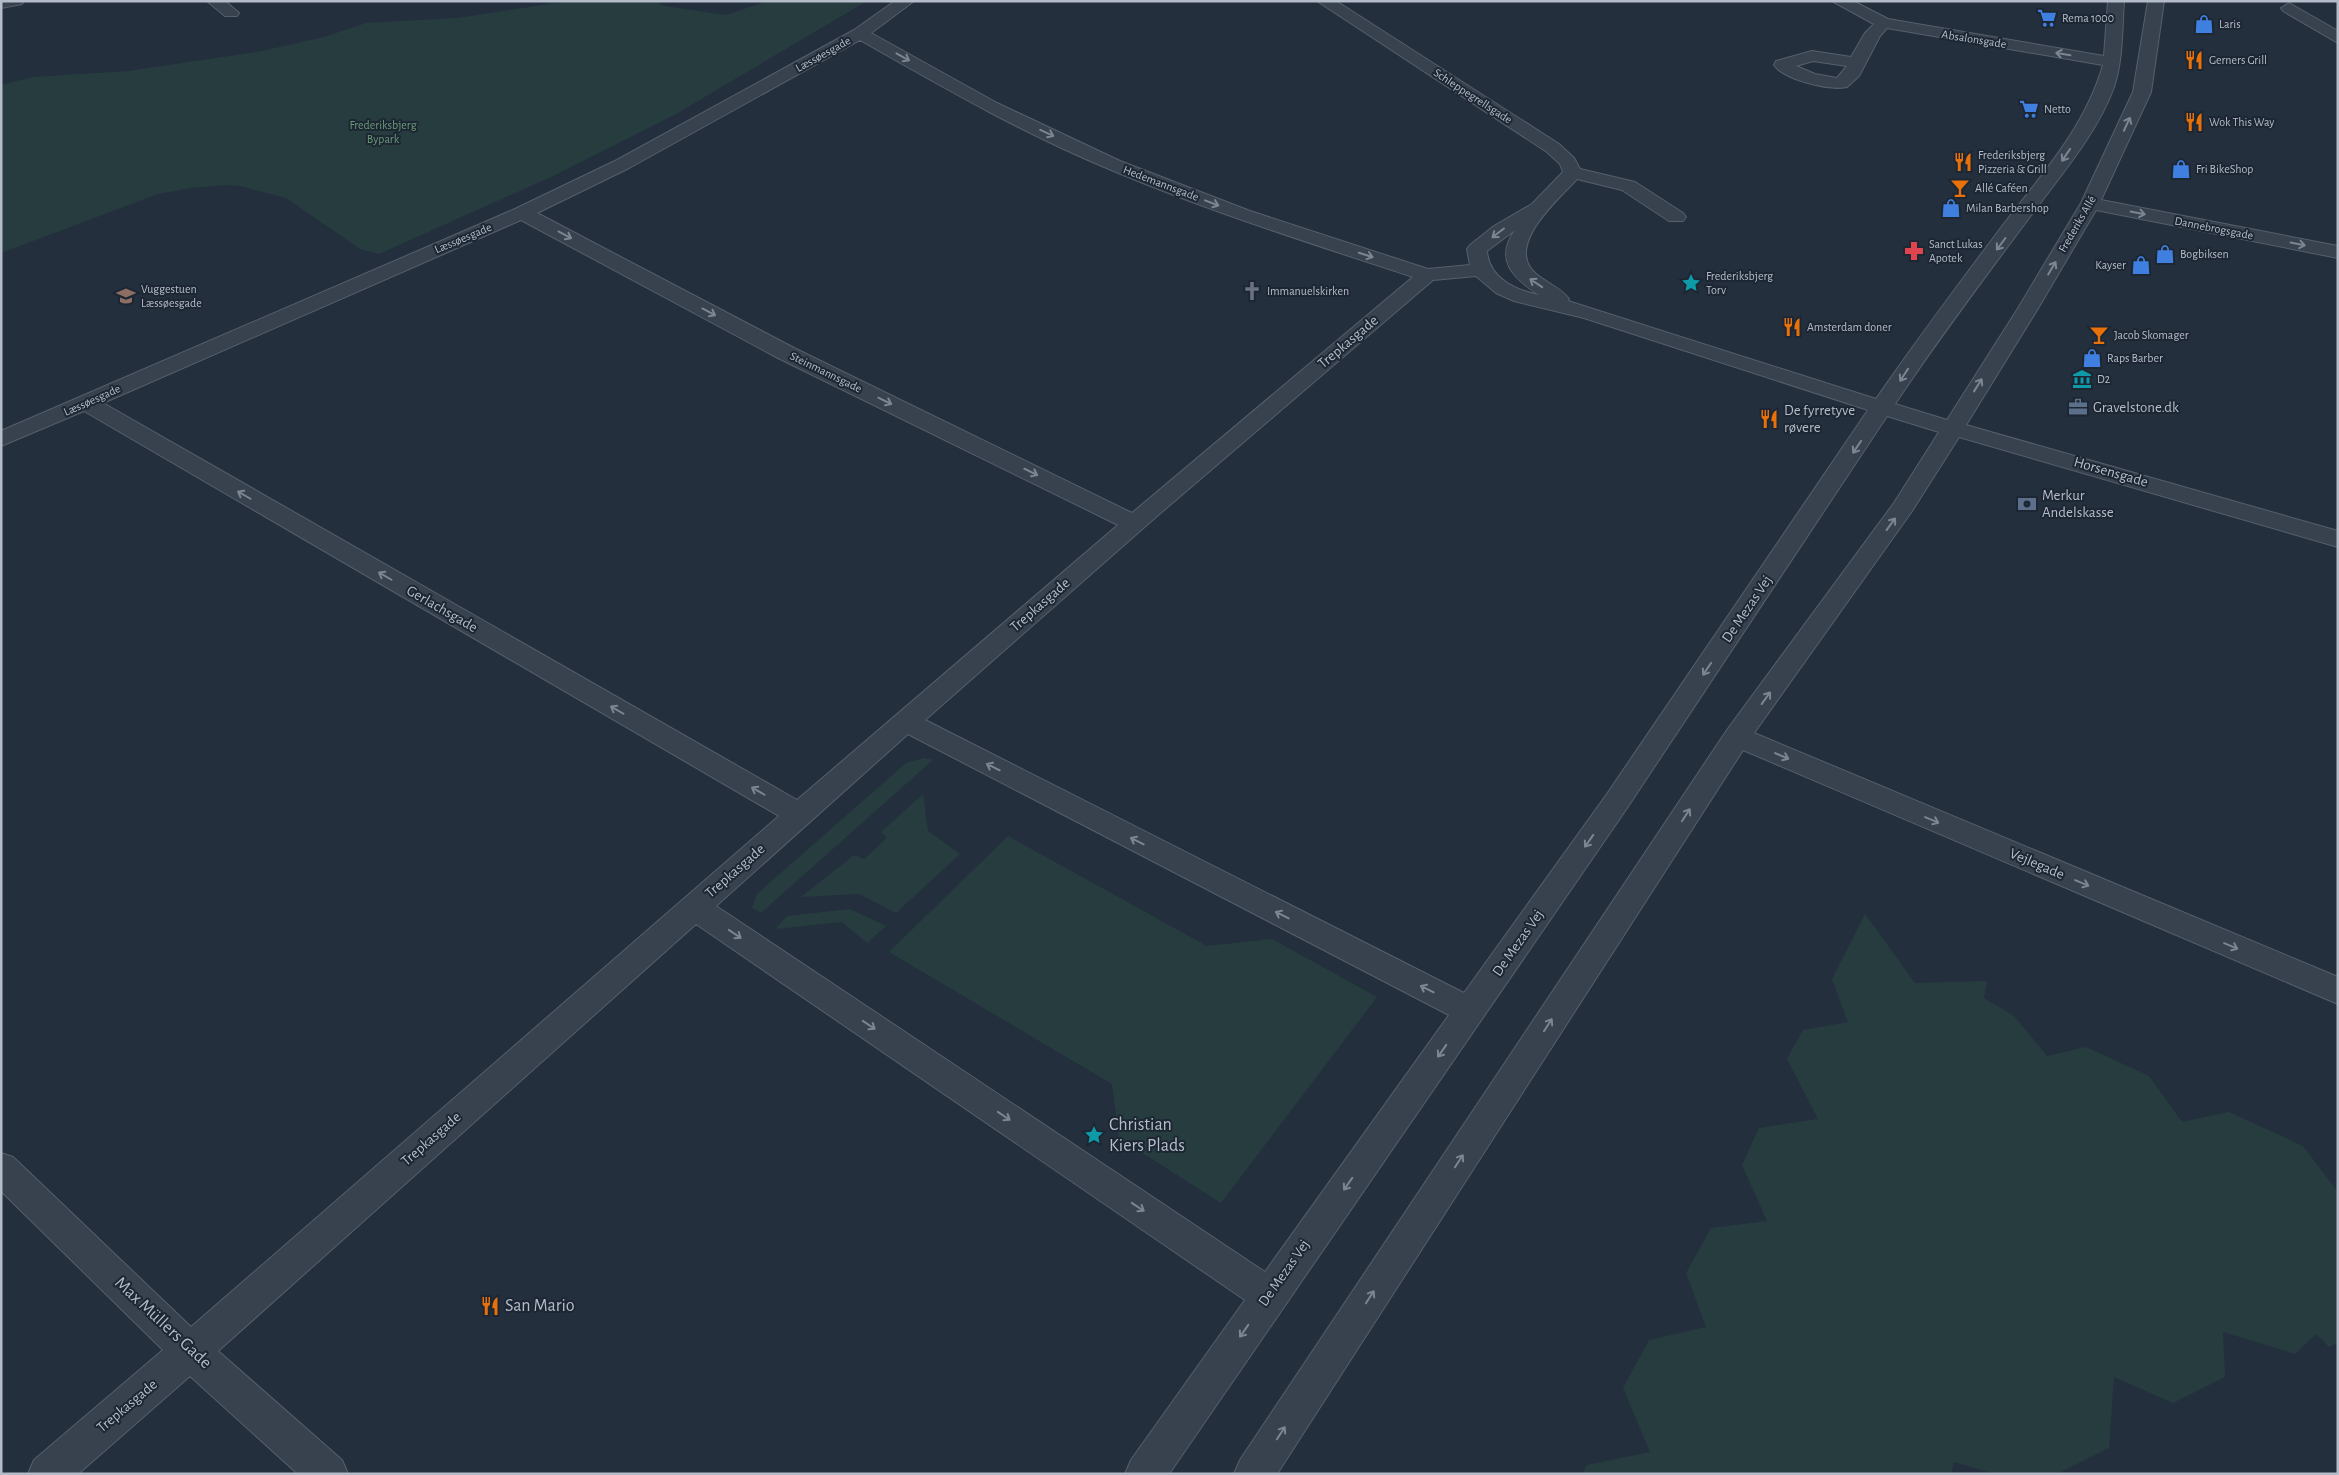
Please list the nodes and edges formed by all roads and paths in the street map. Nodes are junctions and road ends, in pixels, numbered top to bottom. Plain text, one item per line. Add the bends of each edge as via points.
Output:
1 (16, 1) edge
2 (215, 1) edge
3 (906, 1) edge
4 (1325, 1) edge
5 (1840, 1) edge
6 (2116, 1) edge
7 (2156, 1) edge
8 (1, 3) edge
9 (2289, 8) dead end
10 (231, 13) dead end
11 (1884, 23) junction
12 (860, 33) junction
13 (2338, 38) edge
14 (2112, 62) junction
15 (1856, 63) dead end
16 (1573, 173) junction
17 (2090, 203) junction
18 (1540, 208) junction
19 (522, 213) junction
20 (1676, 217) dead end
21 (2338, 252) edge
22 (1481, 270) junction
23 (1427, 274) junction
24 (1577, 310) junction
25 (85, 402) junction
26 (1884, 407) junction
27 (1952, 427) junction
28 (1, 438) edge
29 (1134, 522) junction
30 (2338, 539) edge
31 (907, 722) junction
32 (1737, 738) junction
33 (800, 815) junction
34 (694, 907) junction
35 (2338, 991) edge
36 (1470, 1011) junction
37 (1, 1168) edge
38 (1269, 1295) junction
39 (191, 1352) junction
40 (48, 1474) edge
41 (328, 1474) edge
42 (1145, 1474) edge
43 (1254, 1474) edge

1 - 8 street
2 - 10 street
3 - 12 street, Læssøesgade
4 - 16 street, Schleppegrellsgade via 1553,148 1568,162
5 - 11 street, Absalonsgade
6 - 14 street
17 -> 7 street, Frederiks Allé via 2142,92
9 - 13 street
14 -> 11 street, Absalonsgade
11 - 15 street via 1873,33
12 - 19 street, Læssøesgade via 623,164
12 -> 23 street, Hedemannsgade via 991,107 1114,165 1243,215
14 -> 26 street via 2105,88 2092,115 2066,155 1930,337
16 - 18 street
16 - 20 street via 1628,186
17 -> 21 street, Dannebrogsgade
27 -> 17 street, Frederiks Allé
18 -> 22 street via 1501,230 1477,249
24 -> 18 street via 1530,280 1517,264 1516,245
19 - 25 street, Læssøesgade
19 -> 29 street, Steinmannsgade via 786,353
22 - 23 street, Hedemannsgade
22 - 24 street via 1504,290 1534,301
23 - 29 street, Trepkasgade
24 - 26 street via 1796,382
25 - 28 street, Læssøesgade
33 -> 25 street, Gerlachsgade
26 - 27 street, Horsensgade
26 -> 36 street, De Mezas Vej via 1617,802
27 - 30 street, Horsensgade
32 -> 27 street via 1904,506
29 - 31 street, Trepkasgade
31 - 33 street, Trepkasgade
36 -> 31 street
32 -> 35 street, Vejlegade
43 -> 32 street
33 - 34 street, Trepkasgade
34 -> 38 street
34 - 39 street, Trepkasgade
36 -> 38 street, De Mezas Vej
37 - 39 street, Max Müllers Gade
38 -> 42 street, De Mezas Vej
39 - 40 street, Trepkasgade
39 - 41 street, Max Müllers Gade

